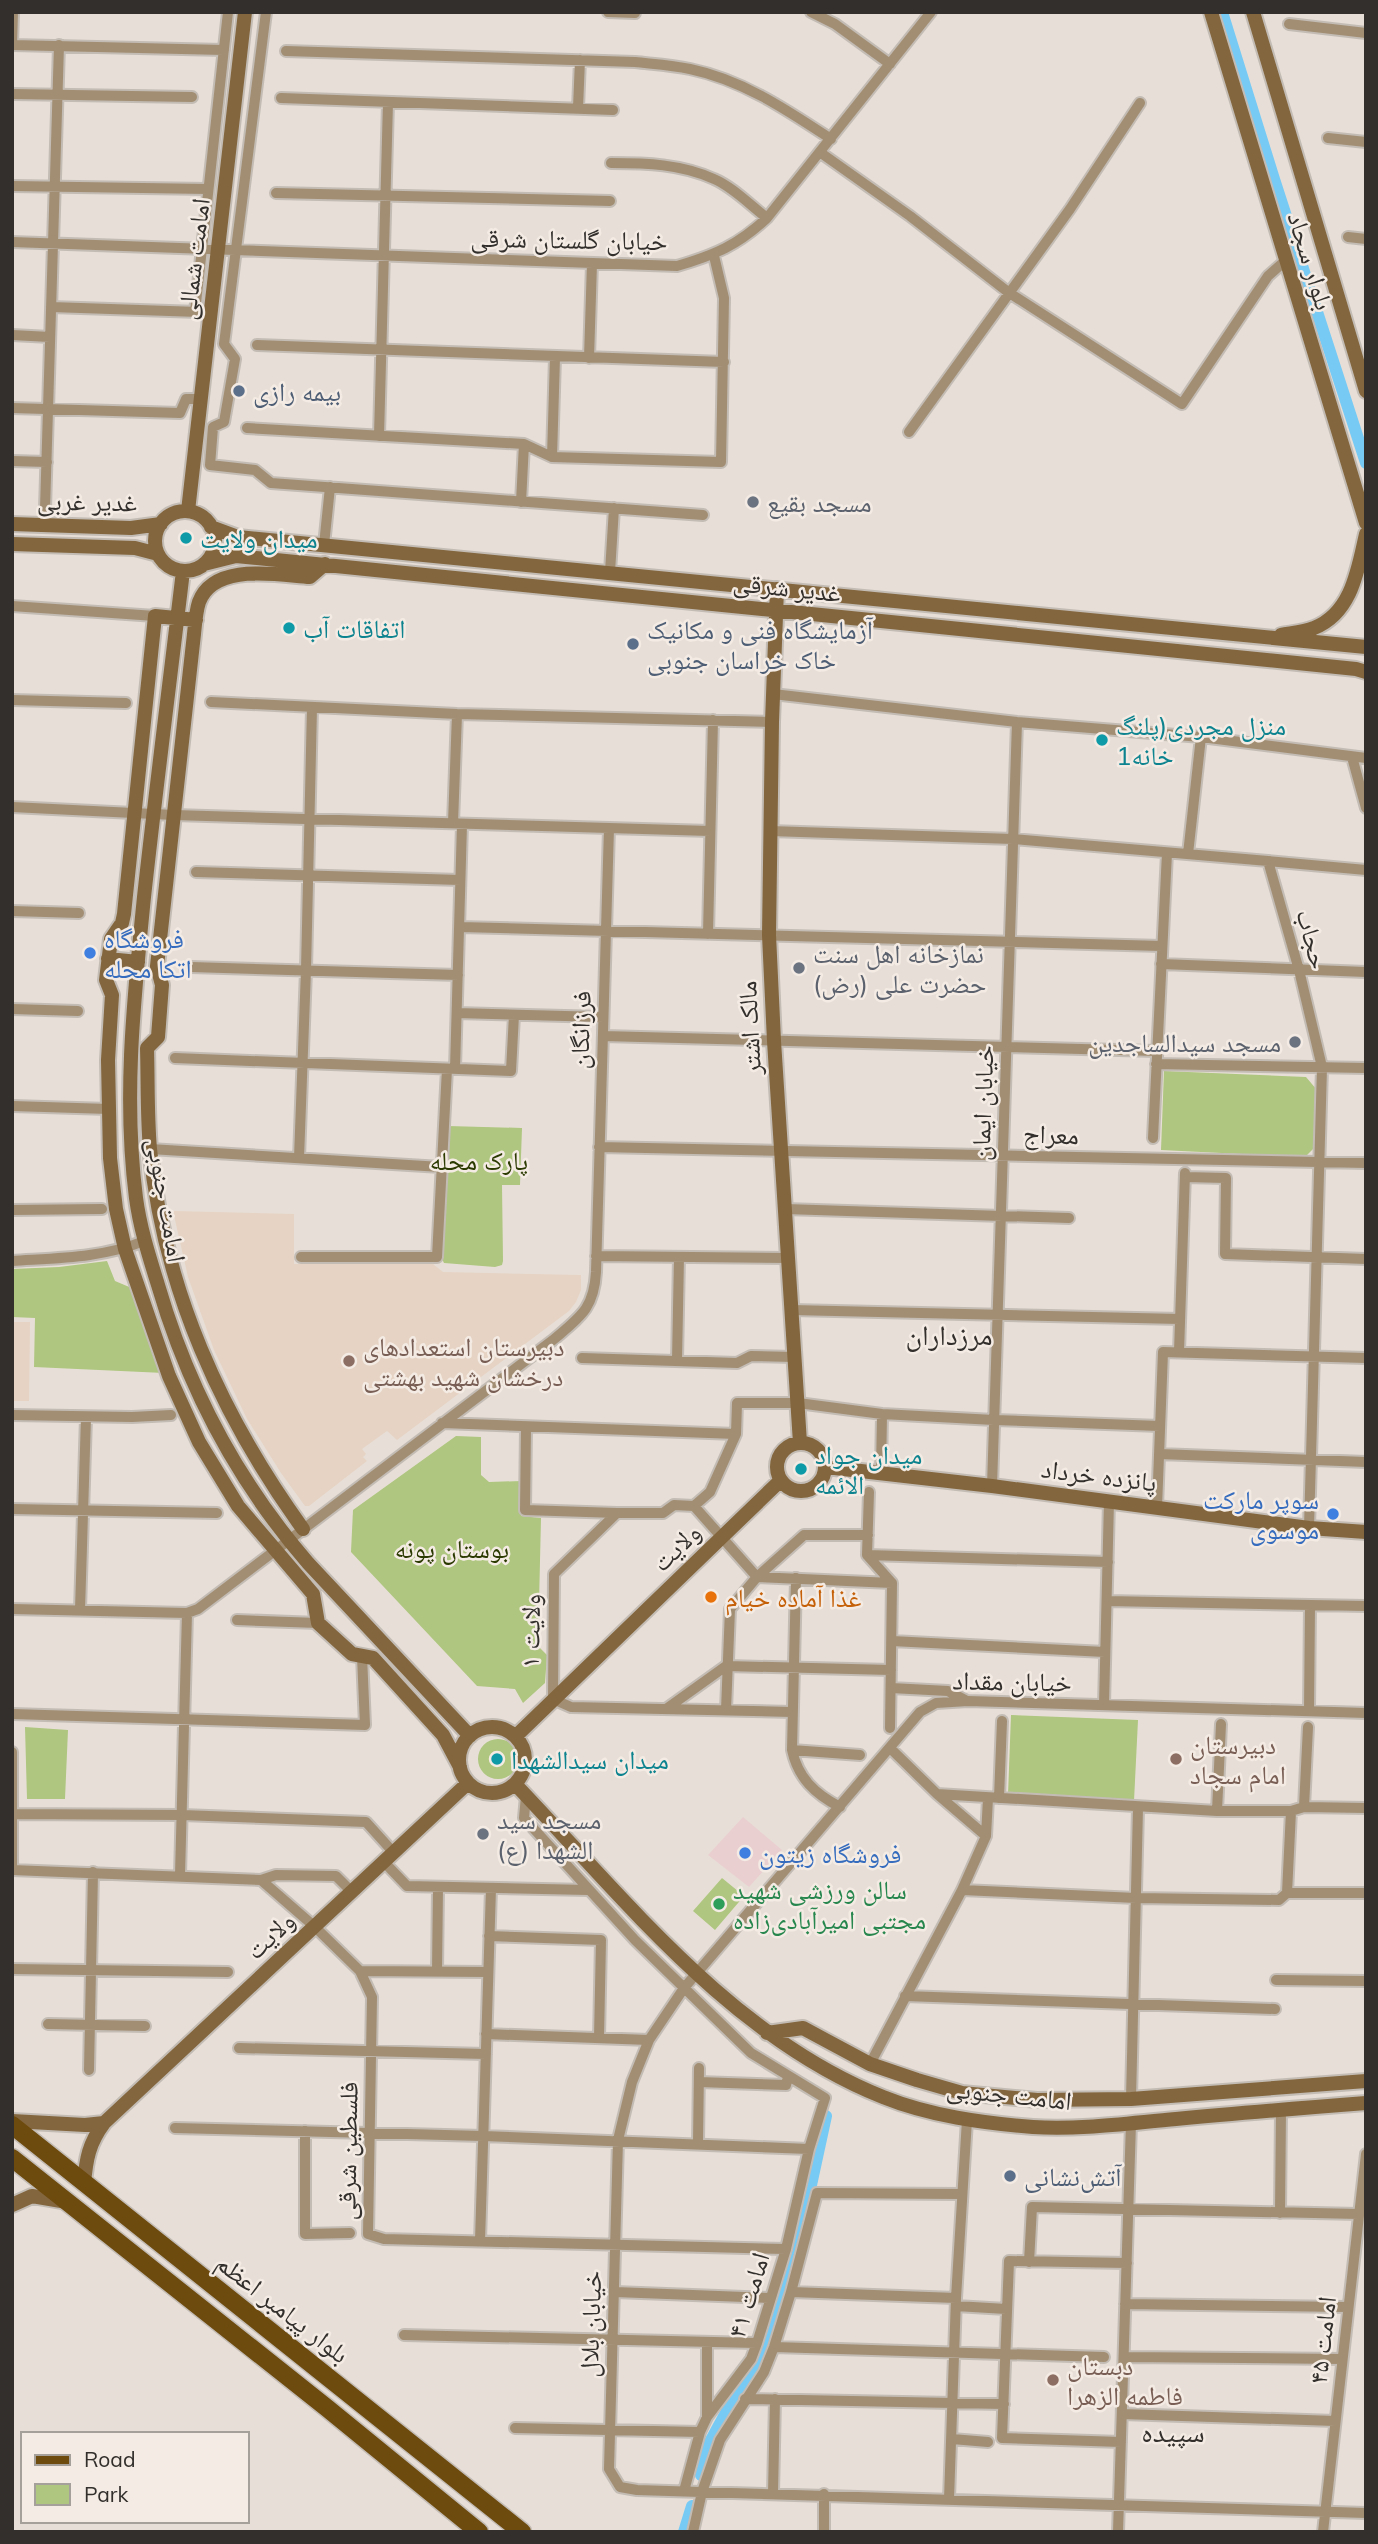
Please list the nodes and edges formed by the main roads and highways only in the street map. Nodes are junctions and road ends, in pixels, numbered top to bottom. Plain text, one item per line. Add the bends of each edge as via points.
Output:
1 (245, 12) edge
2 (1211, 12) edge
3 (1253, 12) edge
4 (1366, 391) edge
5 (188, 511) junction
6 (1366, 523) edge
7 (12, 524) edge
8 (161, 524) junction
9 (211, 527) junction
10 (1366, 534) edge
11 (12, 544) edge
12 (158, 554) junction
13 (204, 564) junction
14 (325, 564) junction
15 (183, 571) junction
16 (777, 589) junction
17 (776, 610) junction
18 (177, 618) junction
19 (196, 620) junction
20 (1265, 638) junction
21 (1366, 647) edge
22 (1366, 672) edge
23 (108, 960) junction
24 (138, 961) junction
25 (132, 1007) junction
26 (159, 1008) junction
27 (162, 1222) junction
28 (141, 1223) junction
29 (800, 1443) junction
30 (826, 1467) junction
31 (781, 1480) junction
32 (303, 1529) road end
33 (1366, 1532) edge
34 (470, 1736) junction
35 (516, 1736) junction
36 (460, 1767) junction
37 (468, 1783) junction
38 (515, 1784) junction
39 (767, 2033) junction
40 (1366, 2081) edge
41 (948, 2089) junction
42 (1248, 2090) junction
43 (1132, 2099) junction
44 (1366, 2103) edge
45 (1250, 2113) junction
46 (943, 2115) junction
47 (12, 2123) edge
48 (104, 2123) junction
49 (1131, 2123) junction
50 (12, 2158) edge
51 (84, 2184) junction
52 (67, 2202) junction
53 (12, 2204) edge
54 (479, 2532) edge
55 (522, 2532) edge

1 - 5 main road, امامت شمالی
2 - 6 main road, بلوار سجاد
3 - 4 main road, بلوار سجاد
5 - 8 main road via 173,514
5 - 9 main road
7 - 8 main road, غدیر غربی via 131,528
8 - 12 main road via 155,538
9 - 13 main road via 215,544
9 - 16 main road, غدیر شرقی via 238,537
10 - 20 main road via 1357,575 1339,611 1315,628
11 - 12 main road, غدیر غربی via 135,548
12 - 15 main road
13 - 14 main road, غدیر شرقی via 236,556
13 - 15 main road
14 - 17 main road, غدیر شرقی
14 - 19 main road via 310,577 236,574 223,579 205,591
15 - 18 main road, امامت جنوبی
16 - 17 main road, مالک اشتر
16 - 20 main road, غدیر شرقی
17 - 22 main road, غدیر شرقی
17 - 29 main road, مالک اشتر via 769,935
18 - 19 main road
18 - 23 main road via 155,616 122,923 111,939
18 - 24 main road, امامت جنوبی
19 - 26 main road via 157,966 162,985
20 - 21 main road, غدیر شرقی
23 - 24 main road
23 - 36 main road via 106,980 112,995 110,1158 116,1209 125,1249 169,1376 199,1442 238,1506 313,1594 318,1623 352,1654 373,1658 443,1735
24 - 25 main road, امامت جنوبی
25 - 26 main road
25 - 28 main road, امامت جنوبی via 129,1103
26 - 27 main road via 158,1037 147,1048 150,1149
27 - 28 main road
27 - 32 main road via 185,1309 213,1378 240,1431
28 - 34 main road, امامت جنوبی via 189,1375 243,1477 288,1540
29 - 30 main road via 820,1451
29 - 31 main road via 780,1454
30 - 31 main road via 821,1481 808,1490 793,1490
30 - 33 main road, پانزده خرداد
31 - 35 main road, ولایت
34 - 35 main road via 495,1727
34 - 36 main road via 461,1748
35 - 38 main road via 526,1766
36 - 37 main road
37 - 38 main road via 495,1793
37 - 48 main road, ولایت
38 - 39 main road, امامت جنوبی via 695,1974
39 - 41 main road via 803,2028 870,2064
39 - 46 main road, امامت جنوبی via 818,2067 873,2093
40 - 42 main road
41 - 43 main road via 1037,2100
41 - 46 main road
42 - 43 main road
42 - 45 main road
43 - 49 main road
44 - 45 main road, امامت جنوبی
45 - 49 main road, امامت جنوبی
46 - 49 main road, امامت جنوبی via 1035,2127
47 - 48 main road
47 - 51 main road, بلوار پیامبر اعظم
48 - 51 main road via 93,2138
50 - 52 main road, بلوار پیامبر اعظم
51 - 55 main road, بلوار پیامبر اعظم
52 - 53 main road via 32,2196
52 - 54 main road, بلوار پیامبر اعظم

